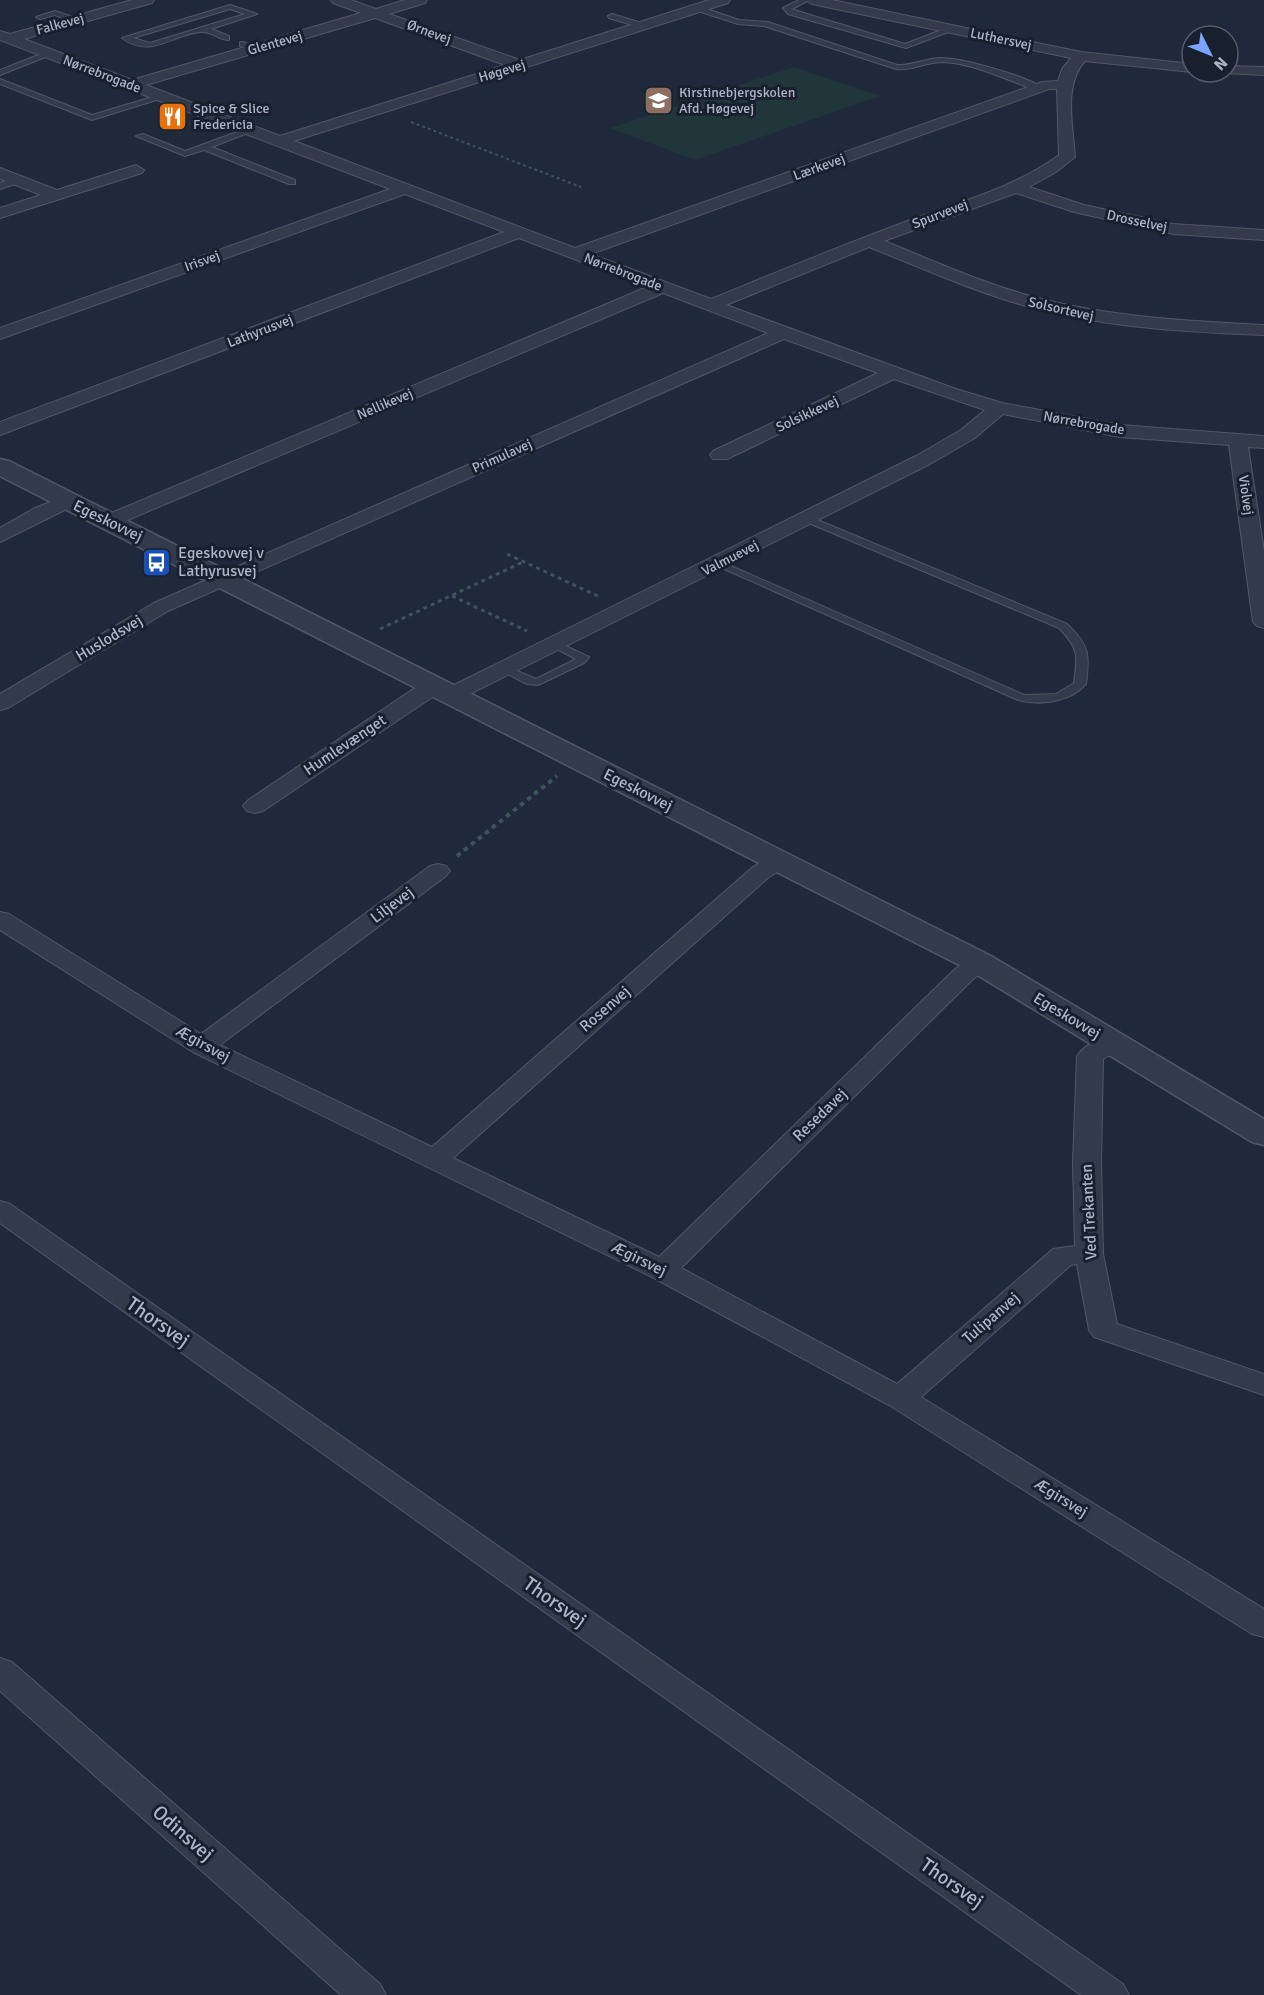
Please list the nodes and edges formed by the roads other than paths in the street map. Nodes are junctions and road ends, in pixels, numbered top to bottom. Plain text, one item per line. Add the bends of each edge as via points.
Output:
1 (147, 0) edge
2 (338, 0) edge
3 (420, 0) edge
4 (723, 0) edge
5 (805, 0) edge
6 (812, 0) edge
7 (698, 8) junction
8 (375, 13) junction
9 (612, 16) dead end
10 (40, 17) dead end
11 (73, 20) junction
12 (182, 21) junction
13 (642, 26) junction
14 (204, 29) junction
15 (952, 29) junction
16 (4, 37) edge
17 (226, 38) dead end
18 (49, 54) junction
19 (1081, 56) junction
20 (520, 65) junction
21 (1180, 67) edge
22 (1240, 70) edge
23 (1264, 71) edge
24 (0, 72) edge
25 (0, 81) edge
26 (131, 85) junction
27 (1064, 85) junction
28 (1039, 88) junction
29 (162, 97) junction
30 (251, 130) junction
31 (140, 136) dead end
32 (280, 141) junction
33 (204, 147) junction
34 (136, 170) dead end
35 (0, 173) edge
36 (18, 180) junction
37 (292, 182) dead end
38 (0, 186) edge
39 (1014, 187) junction
40 (405, 189) junction
41 (55, 195) junction
42 (0, 213) edge
43 (519, 232) junction
44 (1264, 235) edge
45 (868, 241) junction
46 (574, 254) junction
47 (662, 287) junction
48 (711, 305) junction
49 (1264, 330) edge
50 (782, 333) junction
51 (0, 334) edge
52 (893, 373) junction
53 (999, 408) junction
54 (0, 429) edge
55 (1238, 440) junction
56 (1264, 441) edge
57 (720, 455) dead end
58 (0, 466) edge
59 (68, 501) junction
60 (808, 519) junction
61 (109, 521) junction
62 (0, 536) edge
63 (718, 564) junction
64 (222, 579) junction
65 (1264, 622) edge
66 (555, 644) junction
67 (504, 669) junction
68 (444, 691) junction
69 (0, 704) edge
70 (255, 806) dead end
71 (779, 861) junction
72 (438, 871) road end
73 (0, 919) edge
74 (980, 963) junction
75 (1111, 1043) junction
76 (202, 1046) junction
77 (1264, 1134) edge
78 (434, 1160) junction
79 (0, 1210) edge
80 (1089, 1254) junction
81 (662, 1270) junction
82 (1264, 1385) edge
83 (900, 1398) junction
84 (1264, 1625) edge
85 (0, 1671) edge
86 (367, 1995) edge
87 (1110, 1995) edge

1 - 11 street, Falkevej
2 - 8 street, Ørnevej
3 - 8 street, Glentevej
4 - 7 street, Høgevej
5 - 15 lane via 787,8 906,46
6 - 15 street, Luthersvej
7 - 13 street, Høgevej
7 - 28 lane via 738,22 765,24 896,67 952,61
8 - 20 street, Ørnevej
8 - 26 street, Glentevej via 249,46
9 - 13 lane
10 - 11 lane via 55,13
11 - 16 street, Falkevej
12 - 14 lane
12 - 14 lane via 230,8 253,14
12 - 14 lane via 126,38 150,45
13 - 20 street, Høgevej
14 - 17 lane
15 - 19 street, Luthersvej
16 - 18 street, Nørrebrogade
18 - 24 lane
18 - 26 street, Nørrebrogade
19 - 21 street, Luthersvej
19 - 27 street via 1069,69
20 - 32 street, Høgevej
22 - 23 street
25 - 29 lane via 92,118
26 - 29 street, Nørrebrogade
27 - 28 street, Lærkevej
27 - 39 street, Spurvevej via 1067,157
28 - 46 street, Lærkevej
29 - 30 street, Nørrebrogade
30 - 32 street, Nørrebrogade
30 - 33 lane
31 - 33 lane via 185,154
32 - 40 street, Nørrebrogade
33 - 37 lane
34 - 41 street
35 - 36 street
36 - 38 lane
36 - 41 street
39 - 44 street, Drosselvej via 1080,209 1173,229
39 - 45 street, Spurvevej
40 - 43 street, Nørrebrogade
40 - 51 street, Irisvej
41 - 42 street
43 - 46 street, Nørrebrogade
43 - 54 street, Lathyrusvej
45 - 48 street, Spurvevej
45 - 49 street, Solsortevej via 1026,301 1082,314 1181,327
46 - 47 street, Nørrebrogade
47 - 48 street, Nørrebrogade
47 - 61 street, Nellikevej
48 - 50 street, Nørrebrogade
50 - 52 street, Nørrebrogade
50 - 64 street, Primulavej
52 - 53 street, Nørrebrogade
52 - 57 street, Solsikkevej
53 - 55 street, Nørrebrogade via 1120,430
53 - 60 street, Valmuevej via 968,434
55 - 56 street, Nørrebrogade
55 - 65 street, Violvej
58 - 59 street, Egeskovvej
59 - 61 street, Egeskovvej
59 - 62 street
60 - 63 street, Valmuevej
60 - 63 lane via 1063,626 1084,652 1080,684 1068,694 1047,699 1022,698
61 - 64 street, Egeskovvej
63 - 66 street, Valmuevej
64 - 68 street, Egeskovvej
64 - 69 street, Huslodsvej via 161,607
66 - 67 street, Valmuevej
66 - 67 lane via 583,657 538,682
67 - 68 street, Valmuevej
68 - 70 street, Humlevænget via 420,695
68 - 71 street, Egeskovvej
71 - 74 street, Egeskovvej
71 - 78 street, Rosenvej via 761,872
72 - 76 street, Liljevej
73 - 76 street, Ægirsvej
74 - 75 street, Egeskovvej
74 - 81 street, Resedavej via 963,975
75 - 77 street, Egeskovvej
75 - 80 street, Ved Trekanten via 1090,1056
76 - 78 street, Ægirsvej
78 - 81 street, Ægirsvej
79 - 87 street, Thorsvej
80 - 82 street, Ved Trekanten via 1104,1330
80 - 83 street, Tulipanvej via 1063,1256
81 - 83 street, Ægirsvej
83 - 84 street, Ægirsvej
85 - 86 street, Odinsvej

